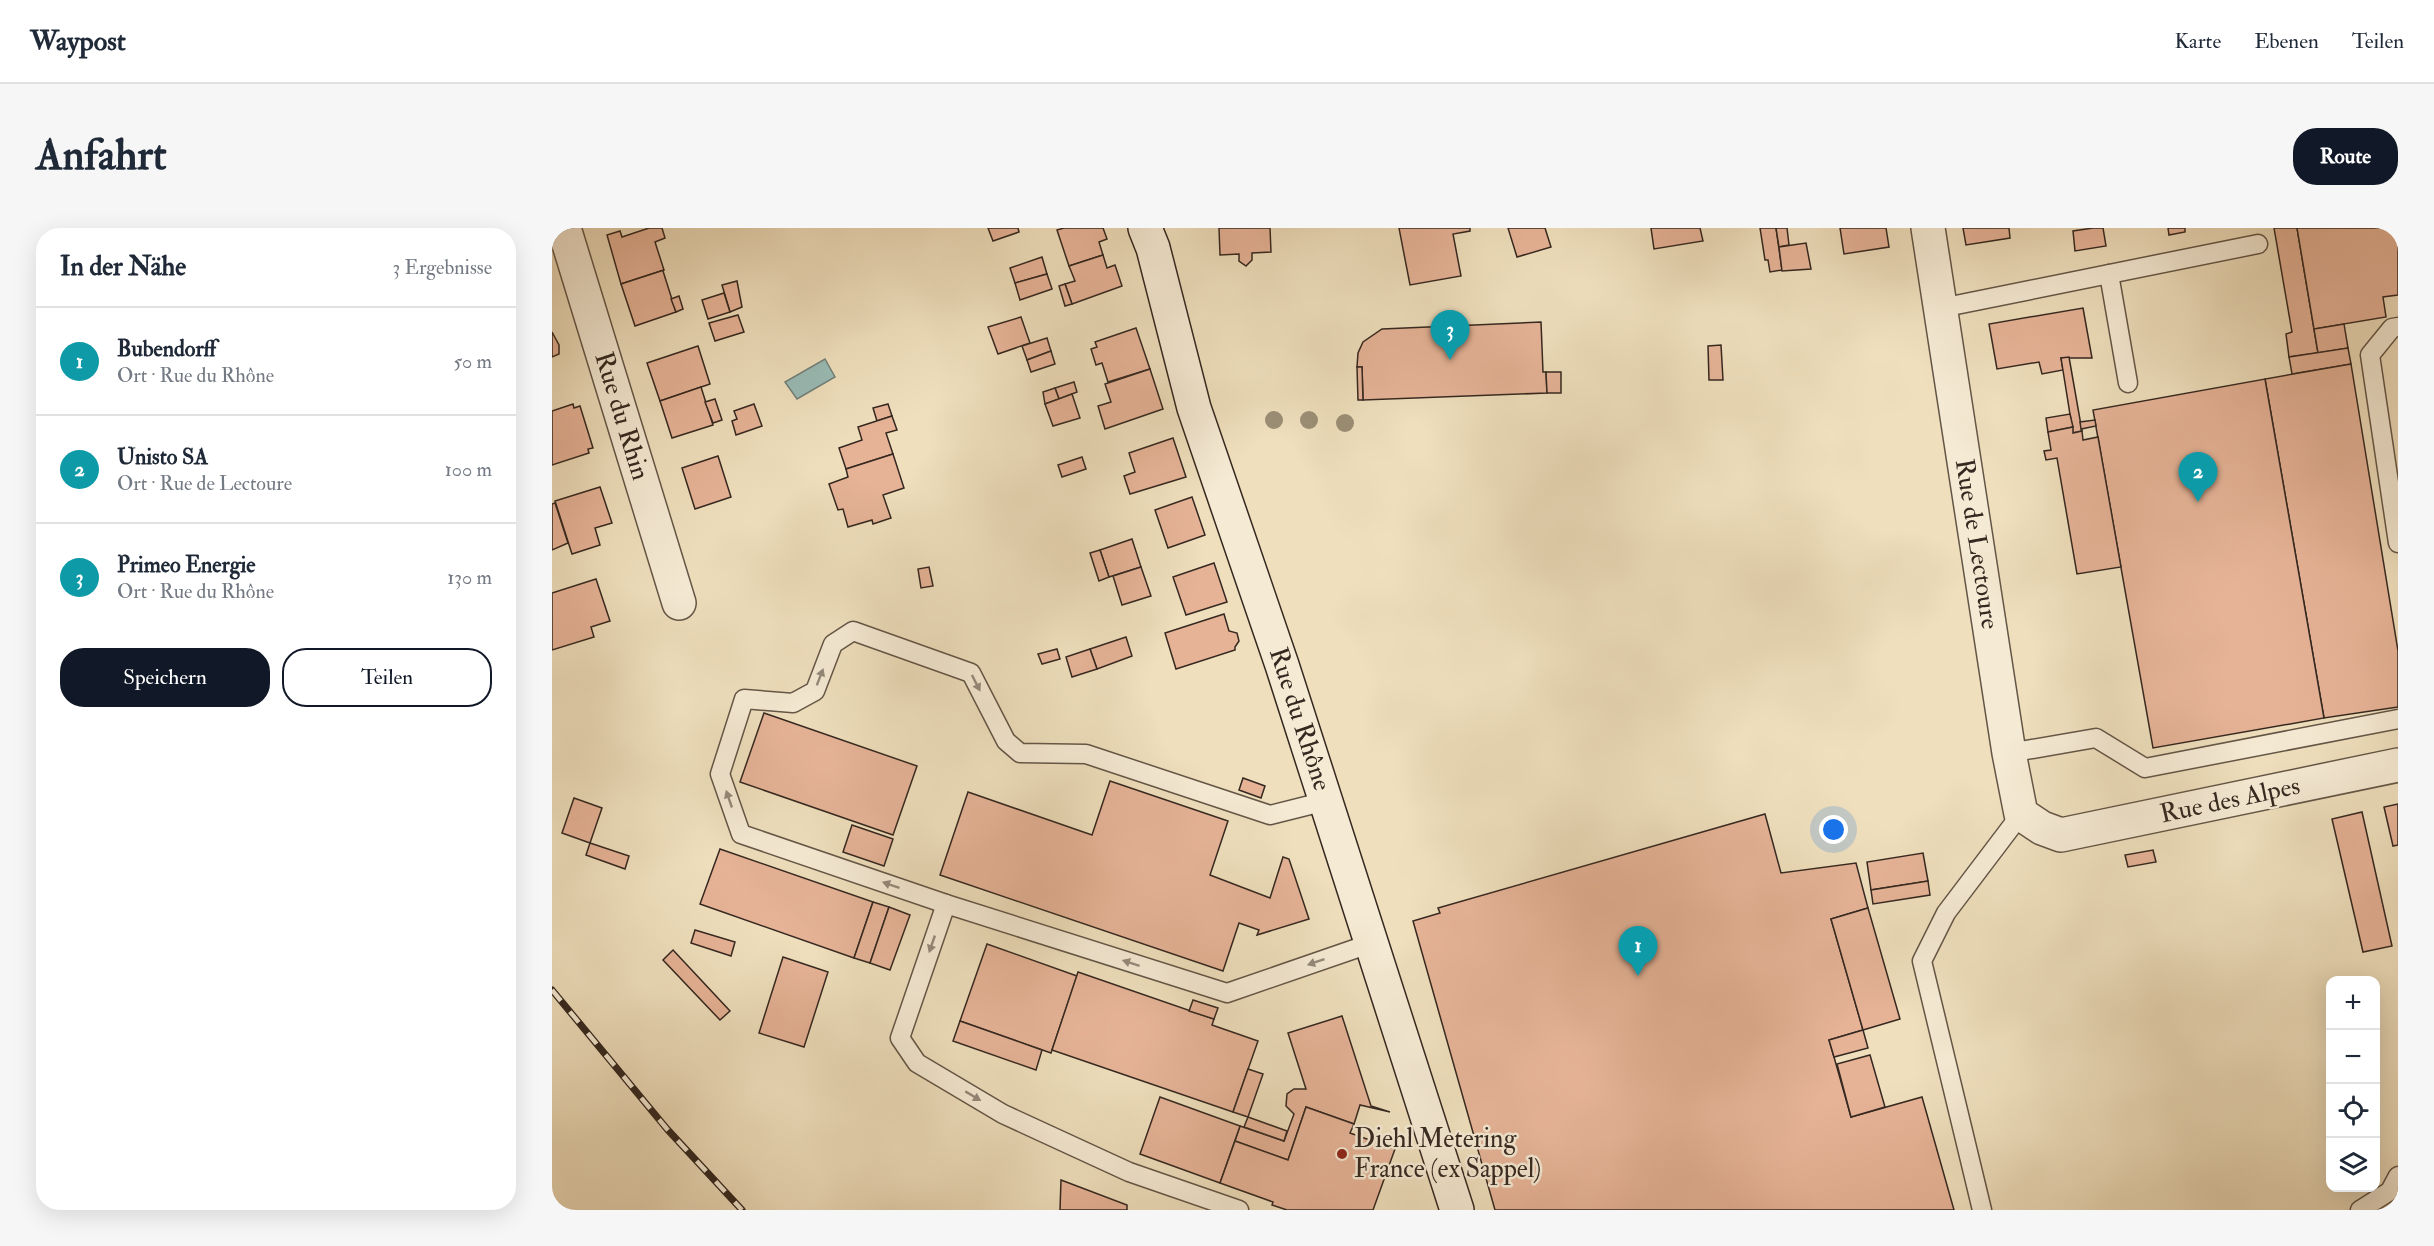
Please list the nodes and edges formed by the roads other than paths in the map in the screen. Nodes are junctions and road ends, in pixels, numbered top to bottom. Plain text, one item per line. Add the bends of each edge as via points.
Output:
1 (564, 228) edge
2 (1145, 228) edge
3 (1928, 228) edge
4 (2258, 244) dead end
5 (2109, 274) junction
6 (1941, 308) junction
7 (2398, 327) edge
8 (2128, 383) dead end
9 (2398, 536) edge
10 (679, 603) dead end
11 (2398, 719) edge
12 (2009, 753) junction
13 (2398, 765) edge
14 (1326, 801) junction
15 (2021, 814) junction
16 (946, 904) junction
17 (1372, 943) junction
18 (2398, 1176) edge
19 (1239, 1210) edge
20 (1457, 1210) edge
21 (1982, 1210) edge
22 (2360, 1210) edge

1 - 10 street, Rue du Rhin
2 - 14 street, Rue du Rhône via 1194,408
3 - 6 street, Rue de Lectoure
4 - 5 lane
5 - 6 lane
5 - 8 lane
6 - 12 street, Rue de Lectoure
7 - 9 lane via 2392,328 2370,355
11 - 12 lane via 2145,768 2096,738
12 - 15 street, Rue de Lectoure
13 - 15 street, Rue des Alpes via 2061,835
16 -> 14 lane via 741,834 720,774 744,699 793,704 815,691 833,644 853,631 971,673 1006,741 1020,753 1086,754 1270,815
14 - 17 street, Rue du Rhône
15 - 21 lane via 1946,912 1922,961
17 -> 16 lane via 1227,993
16 -> 19 lane via 900,1038 916,1063 1003,1114 1129,1172
17 - 20 street, Rue du Rhône
18 - 22 lane via 2390,1191

